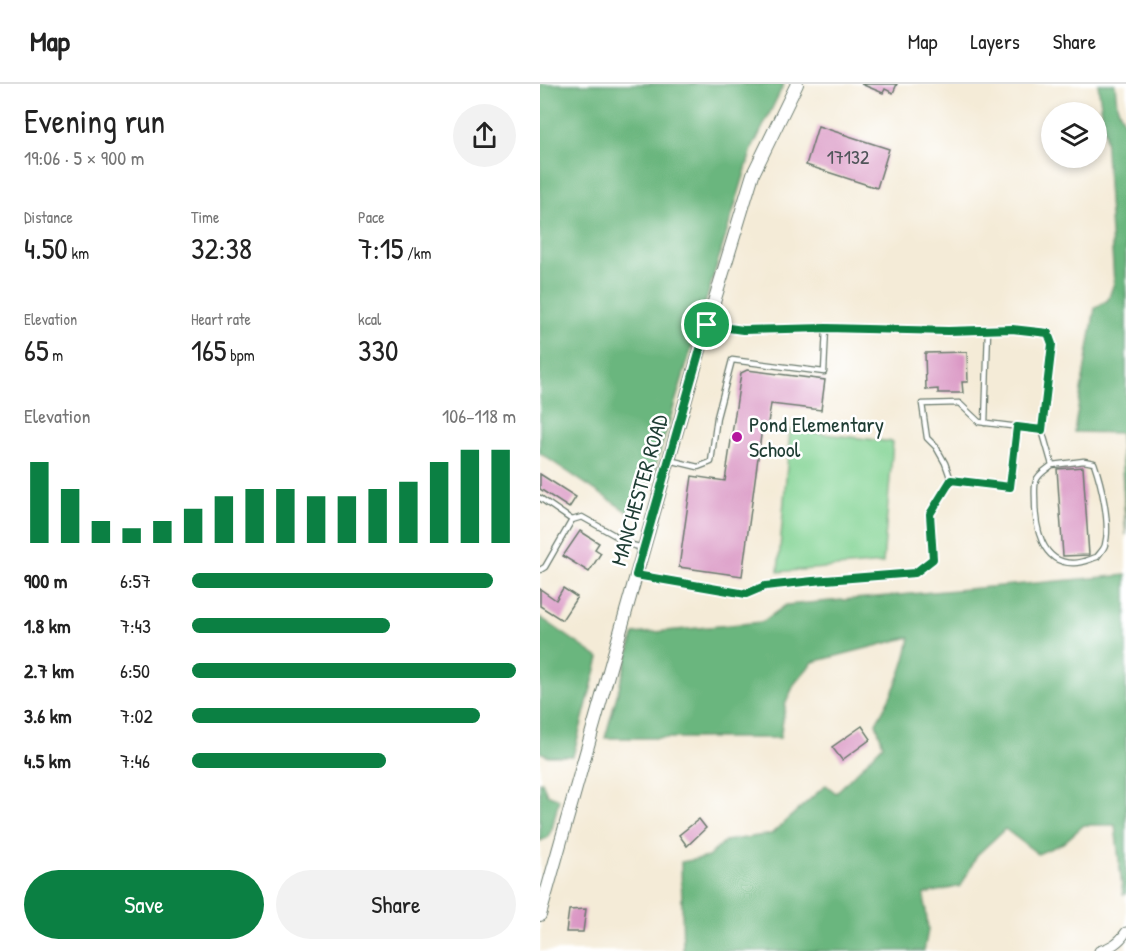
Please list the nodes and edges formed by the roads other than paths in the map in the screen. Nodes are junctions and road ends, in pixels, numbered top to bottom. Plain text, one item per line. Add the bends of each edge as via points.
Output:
1 (797, 84) edge
2 (707, 325) junction
3 (826, 328) junction
4 (988, 330) junction
5 (985, 423) junction
6 (1017, 427) junction
7 (1042, 430) junction
8 (669, 460) junction
9 (1052, 465) junction
10 (951, 480) junction
11 (540, 498) edge
12 (572, 520) junction
13 (644, 548) junction
14 (540, 570) edge
15 (636, 575) junction
16 (540, 915) edge
17 (1126, 932) edge
18 (1099, 951) edge

1 - 2 street, MANCHESTER ROAD via 753,174
2 - 3 lane via 743,330
2 - 8 street, MANCHESTER ROAD
3 - 4 lane
3 - 8 lane via 824,372 732,360 717,417 711,462 698,467
4 - 5 lane
4 - 7 lane via 1048,333 1052,344
5 - 6 lane
5 - 10 lane via 959,403 922,404 927,438 936,447
6 - 7 lane
6 - 10 lane via 1010,487
7 - 9 lane
8 - 13 street, MANCHESTER ROAD
9 - 9 lane via 1035,482 1040,539 1050,554 1063,561 1075,563 1097,557 1105,546 1106,516 1094,463
10 - 15 lane via 930,514 933,559 915,573 775,585 746,594
11 - 12 lane
12 - 13 lane via 588,518 632,545
12 - 14 lane
13 - 15 street, MANCHESTER ROAD
15 - 16 street, MANCHESTER ROAD
17 - 18 street via 1109,948

